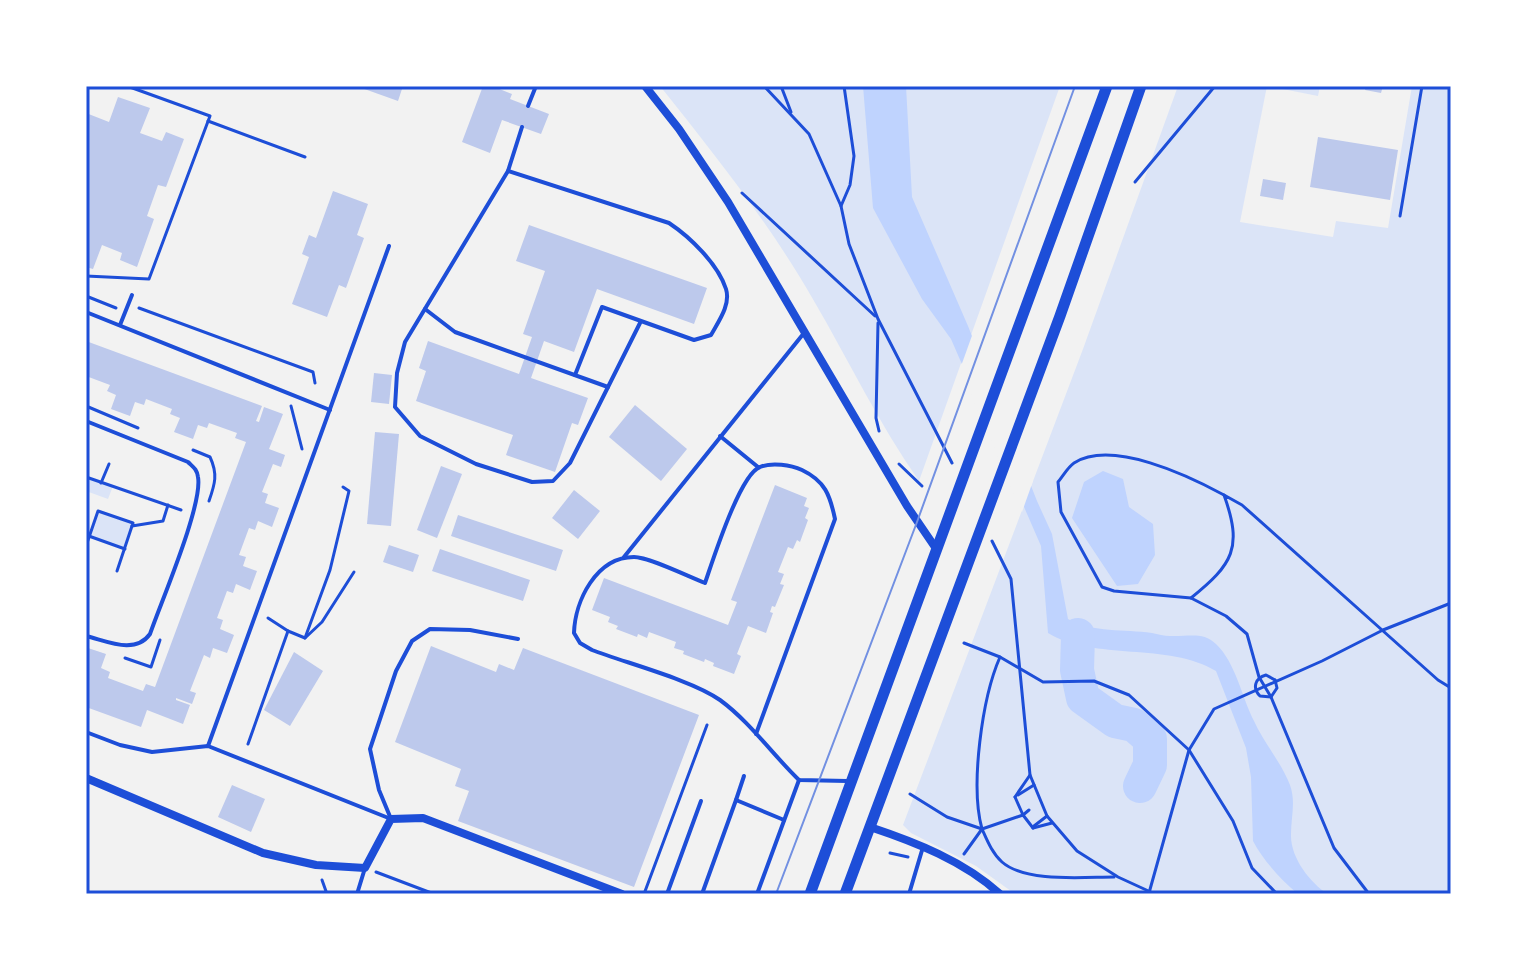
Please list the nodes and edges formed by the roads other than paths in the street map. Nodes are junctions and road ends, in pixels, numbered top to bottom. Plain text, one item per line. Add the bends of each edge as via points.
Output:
1 (536, 86) edge
2 (645, 86) edge
3 (1107, 86) edge
4 (1141, 86) edge
5 (528, 106) dead end
6 (522, 127) dead end
7 (508, 171) junction
8 (389, 246) dead end
9 (132, 295) dead end
10 (425, 309) junction
11 (86, 312) edge
12 (640, 323) junction
13 (120, 325) junction
14 (804, 332) junction
15 (575, 375) junction
16 (608, 387) junction
17 (330, 410) junction
18 (86, 421) edge
19 (720, 436) junction
20 (758, 467) junction
21 (937, 550) junction
22 (623, 559) junction
23 (86, 636) edge
24 (518, 639) dead end
25 (86, 732) edge
26 (756, 734) junction
27 (208, 746) junction
28 (744, 776) dead end
29 (86, 778) edge
30 (799, 780) junction
31 (852, 781) junction
32 (736, 800) junction
33 (701, 801) dead end
34 (391, 819) junction
35 (784, 820) junction
36 (870, 827) junction
37 (923, 847) junction
38 (365, 868) junction
39 (357, 894) edge
40 (622, 894) edge
41 (667, 894) edge
42 (702, 894) edge
43 (757, 894) edge
44 (810, 894) edge
45 (845, 894) edge
46 (909, 894) edge
47 (1000, 894) edge

1 - 5 lane
2 - 14 street via 728,202
3 - 21 main road
4 - 36 main road
6 - 7 lane
7 - 10 lane
7 - 12 lane via 669,223 689,236 726,290 718,324 711,335 694,340
8 - 17 lane
9 - 13 lane
10 - 15 lane via 455,332
10 - 16 lane via 405,342 395,407 420,436 476,464 532,482 553,481 570,463
11 - 13 lane
12 - 15 lane via 602,307
12 - 16 lane
13 - 17 lane
14 - 19 lane
14 - 21 street
15 - 16 lane
17 - 27 lane
18 - 23 lane via 188,462 199,479 191,519 145,642 124,645
19 - 20 lane
19 - 22 lane
20 - 22 lane via 744,481 705,583 637,557
20 - 26 lane via 797,468 817,477 830,495 835,519
21 - 31 main road
22 - 26 lane via 596,574 581,599 574,633 580,643 719,699
24 - 34 lane via 430,629 412,641 396,671 370,749
25 - 27 lane via 152,752
26 - 30 lane
27 - 34 lane
28 - 32 lane
29 - 38 street via 263,853 316,865
30 - 31 lane
30 - 35 lane
31 - 44 main road
32 - 35 lane
32 - 42 lane
33 - 41 lane
34 - 38 street
34 - 40 street via 423,818
35 - 43 lane
36 - 37 street
36 - 45 main road
37 - 46 lane
37 - 47 street via 957,863
38 - 39 lane

